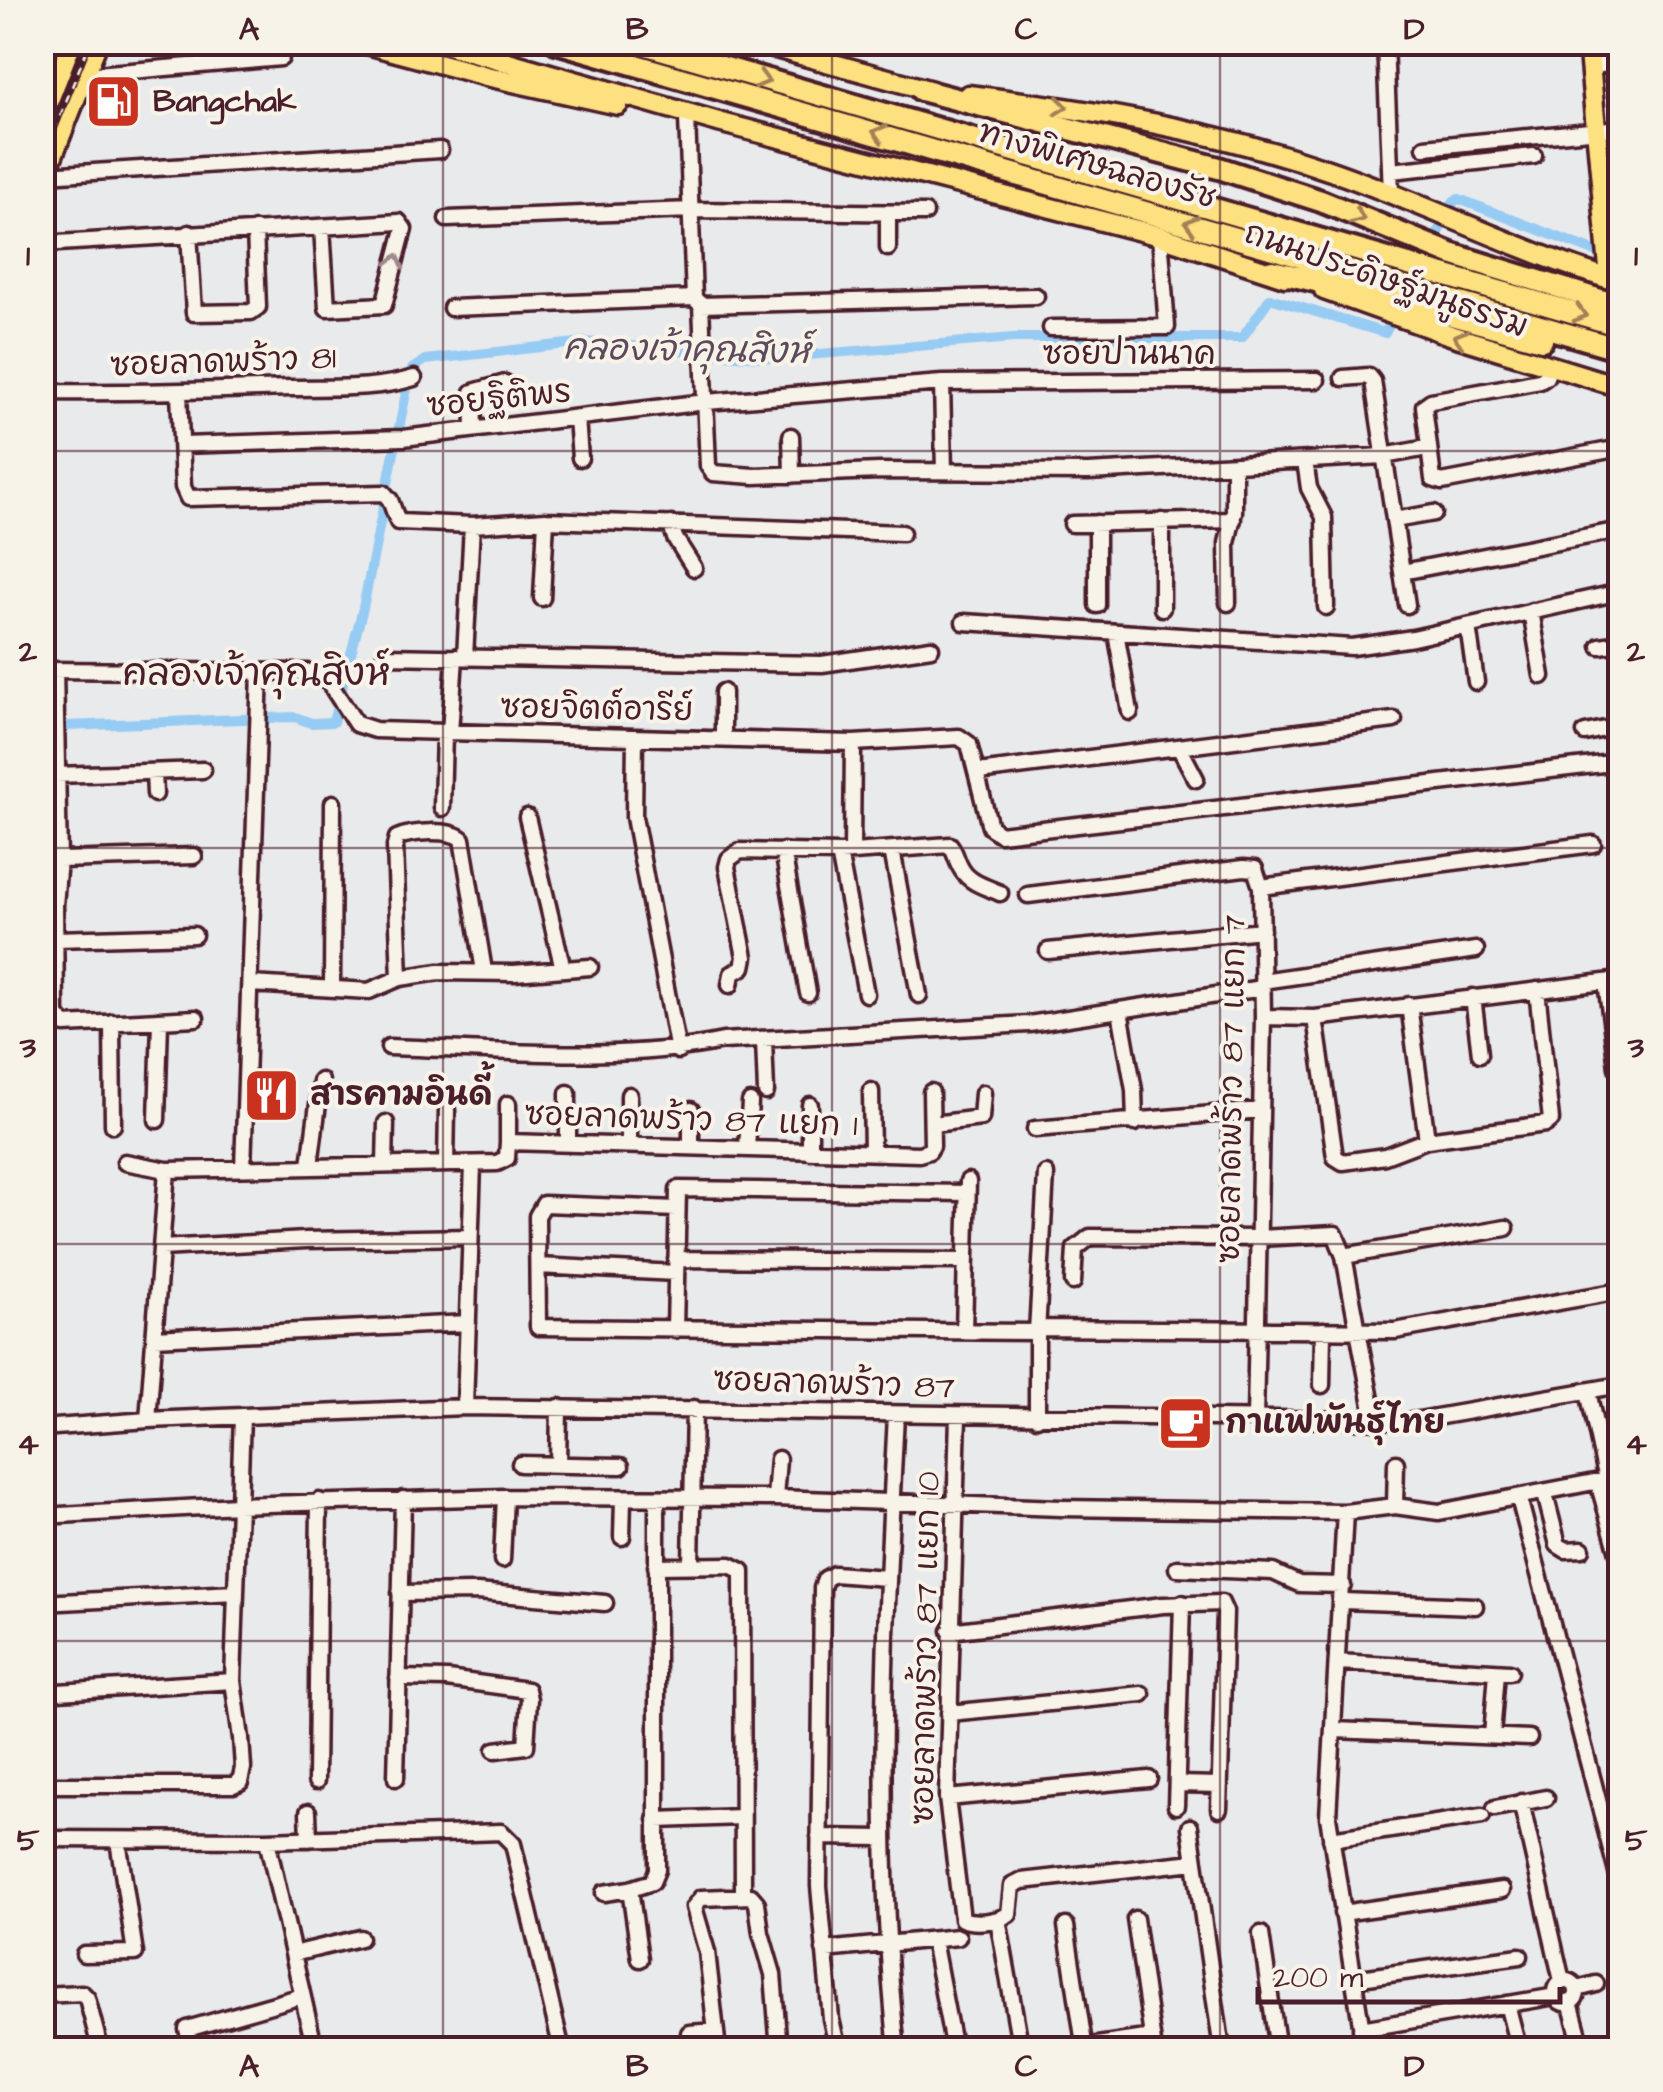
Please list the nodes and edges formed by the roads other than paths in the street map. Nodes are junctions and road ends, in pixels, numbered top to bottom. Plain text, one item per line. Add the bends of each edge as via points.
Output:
1 (358, 42) edge
2 (438, 42) edge
3 (556, 42) edge
4 (636, 42) edge
5 (1384, 42) edge
6 (1588, 42) edge
7 (71, 43) edge
8 (764, 44) edge
9 (94, 55) edge
10 (281, 58) dead end
11 (1620, 63) edge
12 (1590, 66) junction
13 (50, 79) edge
14 (922, 90) junction
15 (42, 118) edge
16 (686, 118) junction
17 (722, 122) junction
18 (1620, 128) edge
19 (1596, 130) junction
20 (1425, 147) dead end
21 (440, 150) dead end
22 (1534, 156) dead end
23 (1391, 171) junction
24 (44, 179) edge
25 (1391, 192) junction
26 (1612, 198) edge
27 (692, 210) junction
28 (888, 212) junction
29 (925, 213) dead end
30 (447, 219) dead end
31 (322, 227) junction
32 (255, 230) junction
33 (189, 233) junction
34 (1160, 236) junction
35 (42, 244) edge
36 (888, 248) dead end
37 (1272, 272) joint
38 (1615, 280) edge
39 (1036, 296) dead end
40 (697, 301) junction
41 (1620, 306) edge
42 (451, 308) dead end
43 (1394, 310) junction
44 (1620, 326) edge
45 (1050, 328) dead end
46 (1620, 349) edge
47 (1620, 362) edge
48 (1550, 366) junction
49 (1343, 378) dead end
50 (409, 379) dead end
51 (1317, 380) dead end
52 (505, 383) dead end
53 (942, 383) junction
54 (1620, 387) edge
55 (42, 392) edge
56 (179, 393) junction
57 (706, 402) junction
58 (576, 418) junction
59 (474, 430) junction
60 (791, 436) dead end
61 (182, 445) junction
62 (1427, 448) junction
63 (1620, 448) edge
64 (1384, 456) junction
65 (580, 458) dead end
66 (1306, 461) junction
67 (1234, 465) junction
68 (944, 471) junction
69 (792, 475) junction
70 (1434, 513) dead end
71 (546, 520) junction
72 (1232, 520) junction
73 (1394, 520) junction
74 (1162, 522) junction
75 (1097, 523) junction
76 (671, 524) junction
77 (1072, 524) dead end
78 (472, 525) junction
79 (1620, 530) edge
80 (902, 533) dead end
81 (694, 568) dead end
82 (1402, 572) junction
83 (1620, 592) edge
84 (542, 598) dead end
85 (1228, 603) dead end
86 (1097, 604) dead end
87 (1407, 605) dead end
88 (1326, 607) dead end
89 (1162, 608) dead end
90 (1532, 611) junction
91 (964, 622) dead end
92 (1468, 626) junction
93 (1116, 632) junction
94 (1620, 642) edge
95 (1600, 646) dead end
96 (931, 648) dead end
97 (384, 656) dead end
98 (460, 657) junction
99 (49, 670) edge
100 (260, 672) junction
101 (1542, 676) dead end
102 (1476, 682) dead end
103 (723, 692) dead end
104 (1130, 712) dead end
105 (1394, 720) dead end
106 (1620, 727) edge
107 (447, 733) junction
108 (1585, 733) dead end
109 (635, 736) junction
110 (723, 739) junction
111 (853, 743) junction
112 (1179, 747) junction
113 (1620, 762) edge
114 (203, 770) dead end
115 (154, 772) junction
116 (978, 772) junction
117 (56, 774) junction
118 (1196, 779) dead end
119 (155, 794) dead end
120 (333, 803) dead end
121 (442, 808) dead end
122 (527, 817) dead end
123 (1594, 844) dead end
124 (892, 850) junction
125 (783, 851) junction
126 (845, 852) junction
127 (194, 856) dead end
128 (58, 860) junction
129 (1261, 887) junction
130 (1000, 893) dead end
131 (1028, 895) dead end
132 (1262, 930) junction
133 (194, 934) dead end
134 (56, 939) junction
135 (1476, 950) dead end
136 (1048, 951) dead end
137 (590, 967) dead end
138 (564, 969) junction
139 (484, 971) junction
140 (400, 978) junction
141 (1613, 981) edge
142 (250, 984) junction
143 (1262, 984) junction
144 (730, 985) dead end
145 (332, 988) junction
146 (1537, 990) junction
147 (808, 993) dead end
148 (866, 994) dead end
149 (919, 994) dead end
150 (1473, 997) junction
151 (1410, 1005) junction
152 (1120, 1012) junction
153 (1264, 1017) junction
154 (196, 1018) dead end
155 (1315, 1018) junction
156 (160, 1020) junction
157 (112, 1022) junction
158 (764, 1040) junction
159 (389, 1047) dead end
160 (678, 1050) junction
161 (1480, 1054) dead end
162 (1617, 1068) dead end
163 (321, 1081) dead end
164 (871, 1091) dead end
165 (766, 1092) dead end
166 (931, 1092) dead end
167 (568, 1093) dead end
168 (983, 1093) dead end
169 (629, 1095) dead end
170 (750, 1102) dead end
171 (508, 1104) dead end
172 (810, 1105) dead end
173 (447, 1110) dead end
174 (690, 1110) dead end
175 (1261, 1110) junction
176 (158, 1120) dead end
177 (386, 1123) dead end
178 (1135, 1123) junction
179 (933, 1124) junction
180 (112, 1125) dead end
181 (1035, 1129) dead end
182 (1427, 1140) junction
183 (508, 1142) junction
184 (568, 1143) junction
185 (629, 1144) junction
186 (690, 1146) junction
187 (747, 1148) junction
188 (810, 1152) junction
189 (872, 1153) junction
190 (125, 1162) dead end
191 (385, 1164) junction
192 (446, 1164) junction
193 (472, 1164) junction
194 (310, 1165) junction
195 (243, 1168) junction
196 (167, 1170) junction
197 (1046, 1174) dead end
198 (677, 1208) junction
199 (1506, 1228) dead end
200 (470, 1237) junction
201 (1258, 1238) junction
202 (162, 1248) junction
203 (1344, 1256) junction
204 (965, 1261) junction
205 (538, 1266) junction
206 (676, 1266) junction
207 (1073, 1282) dead end
208 (1620, 1291) edge
209 (468, 1323) junction
210 (676, 1330) junction
211 (1037, 1330) junction
212 (1323, 1330) junction
213 (964, 1331) junction
214 (1256, 1331) junction
215 (1359, 1333) junction
216 (154, 1338) junction
217 (1322, 1385) dead end
218 (1620, 1385) edge
219 (1588, 1391) junction
220 (464, 1407) junction
221 (558, 1407) junction
222 (694, 1408) junction
223 (896, 1415) junction
224 (242, 1416) junction
225 (958, 1416) junction
226 (1036, 1418) junction
227 (148, 1420) junction
228 (1254, 1420) junction
229 (1375, 1420) junction
230 (42, 1428) edge
231 (778, 1459) dead end
232 (1396, 1463) dead end
233 (520, 1464) dead end
234 (558, 1464) junction
235 (621, 1466) dead end
236 (1609, 1479) edge
237 (1545, 1494) junction
238 (505, 1497) junction
239 (775, 1498) junction
240 (1519, 1498) junction
241 (403, 1499) junction
242 (623, 1499) junction
243 (657, 1499) junction
244 (691, 1500) junction
245 (319, 1502) junction
246 (892, 1503) junction
247 (956, 1504) junction
248 (237, 1505) junction
249 (1395, 1506) junction
250 (1345, 1512) junction
251 (42, 1516) edge
252 (622, 1538) dead end
253 (1582, 1549) dead end
254 (502, 1560) dead end
255 (1620, 1560) edge
256 (692, 1565) junction
257 (656, 1566) junction
258 (1178, 1568) dead end
259 (886, 1578) junction
260 (1342, 1585) junction
261 (235, 1593) junction
262 (400, 1593) junction
263 (1342, 1601) junction
264 (42, 1603) edge
265 (605, 1603) dead end
266 (1182, 1603) junction
267 (1476, 1606) dead end
268 (950, 1631) junction
269 (1338, 1662) junction
270 (398, 1678) junction
271 (234, 1681) junction
272 (42, 1693) edge
273 (1142, 1694) dead end
274 (949, 1713) junction
275 (1334, 1730) junction
276 (1492, 1736) junction
277 (1529, 1738) dead end
278 (495, 1750) dead end
279 (396, 1778) dead end
280 (1149, 1779) dead end
281 (316, 1782) dead end
282 (1177, 1784) junction
283 (42, 1785) edge
284 (1220, 1785) junction
285 (947, 1798) junction
286 (1546, 1798) dead end
287 (1521, 1802) junction
288 (1176, 1806) dead end
289 (1219, 1809) dead end
290 (308, 1812) dead end
291 (742, 1818) junction
292 (656, 1820) junction
293 (1190, 1827) dead end
294 (819, 1837) junction
295 (882, 1838) junction
296 (1330, 1838) junction
297 (42, 1839) edge
298 (309, 1839) junction
299 (118, 1840) junction
300 (268, 1840) junction
301 (1194, 1862) junction
302 (1620, 1884) edge
303 (630, 1889) junction
304 (1502, 1890) dead end
305 (604, 1892) dead end
306 (744, 1894) junction
307 (1342, 1912) junction
308 (998, 1919) junction
309 (1135, 1919) dead end
310 (1066, 1926) dead end
311 (1261, 1934) dead end
312 (958, 1937) dead end
313 (360, 1938) dead end
314 (933, 1940) junction
315 (886, 1944) junction
316 (824, 1950) junction
317 (84, 1954) dead end
318 (292, 1954) junction
319 (1520, 1956) dead end
320 (640, 1960) dead end
321 (1353, 1979) junction
322 (1596, 1984) dead end
323 (1566, 1992) junction
324 (42, 1996) edge
325 (302, 1996) junction
326 (1507, 2004) junction
327 (1362, 2029) junction
328 (716, 2031) junction
329 (689, 2033) dead end
330 (98, 2040) dead end
331 (1153, 2043) edge
332 (1085, 2048) edge
333 (192, 2050) edge
334 (315, 2050) edge
335 (562, 2050) edge
336 (718, 2050) edge
337 (780, 2050) edge
338 (838, 2050) edge
339 (897, 2050) edge
340 (954, 2050) edge
341 (1020, 2050) edge
342 (1222, 2050) edge
343 (1278, 2050) edge
344 (1365, 2050) edge
345 (1519, 2050) edge
346 (1584, 2050) edge

1 - 16 main road
2 - 17 main road, ถนนประดิษฐ์มนูธรรม
46 -> 3 highway, ทางพิเศษฉลองรัช
4 -> 44 highway, ทางพิเศษฉลองรัช
5 - 23 street
6 - 12 main road
7 - 13 main road
8 - 14 main road
9 - 10 street
9 - 24 main road
11 - 12 street
12 - 19 main road
13 - 15 main road
14 -> 25 main road via 1170,124
14 -> 41 highway via 1219,168 1451,254
16 - 17 main road
16 - 27 street
17 - 34 main road, ถนนประดิษฐ์มนูธรรม
18 - 19 street
19 - 20 street
19 - 26 main road
21 - 24 street
22 - 23 street
23 - 25 street
25 - 38 main road via 1540,256
26 - 38 main road via 1606,230
27 - 28 street
27 - 30 street
27 - 40 street
28 - 29 street
28 - 36 street
31 -> 31 street via 327,308 386,303 404,229 399,222
31 - 32 street
32 - 33 street
32 - 33 street via 258,307 251,312 194,313
33 - 35 street
34 - 37 main road, ถนนประดิษฐ์มนูธรรม
34 - 45 street, ซอยปานนาค via 1167,327
37 - 43 highway
39 - 40 street, ซอยปานนาค
40 - 42 street, ซอยปานนาค
40 - 57 street
43 - 47 highway
48 -> 43 main road, ถนนประดิษฐ์มนูธรรม
48 - 54 main road, ถนนประดิษฐ์มนูธรรม
48 - 62 street via 1540,381 1426,404
49 - 64 street via 1369,376
50 - 56 street, ซอยลาดพร้าว 81
51 - 53 street, ซอยปานนาค
52 - 59 street via 474,392
53 - 57 street, ซอยฐิติพร
53 - 68 street
55 - 56 street, ซอยลาดพร้าว 81
56 - 61 street
57 - 58 street, ซอยฐิติพร
57 - 69 street via 710,470
58 - 59 street, ซอยฐิติพร
58 - 65 street
59 - 61 street, ซอยฐิติพร
60 - 69 street
61 - 78 street via 188,498 387,496 398,522
62 - 63 street via 1431,475 1442,482
62 - 64 street
64 - 66 street
64 - 73 street
66 - 67 street
66 - 88 street via 1309,488 1324,517
67 - 68 street
67 - 72 street
68 - 69 street
70 - 73 street
71 - 76 street
71 - 78 street
71 - 84 street
72 - 74 street
72 - 85 street
73 - 82 street
74 - 75 street
74 - 89 street
75 - 77 street
75 - 86 street
76 - 80 street
76 - 81 street
78 - 98 street
79 - 82 street
82 - 87 street
83 - 90 street
90 - 92 street
90 - 101 street
91 - 93 street
92 - 93 street via 1352,647
92 - 102 street
93 - 104 street
94 - 95 street
96 - 98 street via 840,664
97 - 98 street
98 - 107 street
99 - 100 street, ซอยจิตต์อารีย์
99 - 117 street
100 - 107 street, ซอยจิตต์อารีย์ via 317,674 356,724
100 - 142 street
103 - 110 street
105 - 112 street
106 - 108 street
107 - 109 street, ซอยจิตต์อารีย์
107 - 121 street
109 - 110 street, ซอยจิตต์อารีย์
109 - 160 street via 634,816
110 - 111 street, ซอยจิตต์อารีย์
111 - 116 street, ซอยจิตต์อารีย์ via 959,738 969,744
111 - 126 street
112 - 116 street
112 - 118 street
113 - 116 street via 1000,834 990,826
114 - 115 street
115 - 117 street
115 - 119 street
117 - 128 street
120 - 145 street
122 - 138 street
123 - 129 street
124 - 126 street
124 - 130 street via 950,846 970,880
124 - 149 street
125 - 126 street
125 - 144 street via 740,851 729,859 745,958
125 - 147 street
126 - 148 street
127 - 128 street
128 - 134 street
129 - 131 street, ซอยลาดพร้าว 87 แยก 7 via 1251,868
129 - 132 street, ซอยลาดพร้าว 87 แยก 7
132 - 136 street
132 - 143 street, ซอยลาดพร้าว 87 แยก 7
133 - 134 street
134 - 157 street via 59,1021
135 - 143 street
137 - 138 street
138 - 139 street
139 - 140 street
139 - 140 street via 462,839 406,834 395,846
140 - 145 street via 369,992
141 - 146 street
141 - 162 street
142 - 145 street
142 - 195 street
143 - 152 street
143 - 153 street, ซอยลาดพร้าว 87 แยก 7
146 - 150 street
146 - 182 street via 1551,1120
150 - 151 street
150 - 161 street
151 - 155 street
151 - 182 street
152 - 158 street via 975,1029
152 - 178 street
153 - 155 street
153 - 175 street, ซอยลาดพร้าว 87 แยก 7
154 - 156 street
155 - 182 street via 1334,1157 1343,1162 1386,1156
156 - 157 street
156 - 176 street
157 - 180 street
158 - 160 street
158 - 165 street
159 - 160 street
163 - 194 street
164 - 189 street
166 - 179 street
167 - 184 street
168 - 179 street via 981,1118
169 - 185 street
170 - 187 street
171 - 183 street
172 - 188 street
173 - 192 street
174 - 186 street
175 - 178 street
175 - 201 street, ซอยลาดพร้าว 87 แยก 7
177 - 191 street
178 - 181 street
179 - 189 street, ซอยลาดพร้าว 87 แยก 1 via 926,1153
183 - 184 street, ซอยลาดพร้าว 87 แยก 1
183 - 193 street, ซอยลาดพร้าว 87 แยก 1 via 504,1161
184 - 185 street, ซอยลาดพร้าว 87 แยก 1
185 - 186 street, ซอยลาดพร้าว 87 แยก 1
186 - 187 street, ซอยลาดพร้าว 87 แยก 1
187 - 188 street, ซอยลาดพร้าว 87 แยก 1
188 - 189 street, ซอยลาดพร้าว 87 แยก 1
190 - 196 street, ซอยลาดพร้าว 87 แยก 1
191 - 192 street, ซอยลาดพร้าว 87 แยก 1
191 - 194 street, ซอยลาดพร้าว 87 แยก 1
192 - 193 street, ซอยลาดพร้าว 87 แยก 1
193 - 200 street
194 - 195 street, ซอยลาดพร้าว 87 แยก 1
195 - 196 street, ซอยลาดพร้าว 87 แยก 1
196 - 202 street
197 - 211 street
198 - 204 street via 678,1190 968,1187
198 - 205 street via 544,1204 537,1216
198 - 206 street
199 - 203 street
200 - 202 street
200 - 209 street
201 - 203 street via 1328,1232 1338,1237
201 - 207 street via 1090,1237 1075,1249
201 - 214 street, ซอยลาดพร้าว 87 แยก 7
202 - 216 street
203 - 215 street
204 - 206 street
204 - 213 street
205 - 206 street
205 - 210 street via 538,1326
206 - 210 street
208 - 215 street
209 - 216 street
209 - 220 street
210 - 213 street
211 - 213 street
211 - 214 street
211 - 226 street
212 - 214 street
212 - 215 street
212 - 217 street
214 - 228 street, ซอยลาดพร้าว 87 แยก 7
215 - 229 street
216 - 227 street
218 - 219 street, ซอยลาดพร้าว 87
219 - 229 street, ซอยลาดพร้าว 87 via 1427,1419
219 - 236 street
220 - 221 street, ซอยลาดพร้าว 87
220 - 224 street, ซอยลาดพร้าว 87
221 - 222 street, ซอยลาดพร้าว 87
221 - 234 street
222 - 223 street, ซอยลาดพร้าว 87
222 - 244 street
223 - 225 street, ซอยลาดพร้าว 87
223 - 246 street
224 - 227 street, ซอยลาดพร้าว 87
224 - 248 street
225 - 226 street, ซอยลาดพร้าว 87
225 - 247 street, ซอยลาดพร้าว 87 แยก 10
226 - 228 street, ซอยลาดพร้าว 87
227 - 230 street, ซอยลาดพร้าว 87
228 - 229 street, ซอยลาดพร้าว 87
231 - 239 street
232 - 249 street
233 - 234 street
234 - 235 street
236 - 237 street
236 - 255 street
237 - 240 street
237 - 253 street via 1558,1545
238 - 241 street
238 - 242 street
238 - 254 street
239 - 244 street
239 - 246 street
240 - 249 street via 1453,1512
240 - 302 street
241 - 245 street
241 - 262 street
242 - 243 street
242 - 252 street
243 - 244 street
243 - 257 street
244 - 256 street
245 - 248 street
245 - 281 street
246 - 247 street
246 - 259 street
247 - 250 street
247 - 268 street, ซอยลาดพร้าว 87 แยก 10
248 - 251 street
248 - 261 street
249 - 250 street
250 - 260 street
256 - 257 street
256 - 291 street via 736,1565 742,1571
257 - 292 street
258 - 260 street via 1273,1572 1300,1584
259 - 294 street via 834,1574 823,1583
259 - 295 street
260 - 263 street
261 - 264 street
261 - 271 street
262 - 265 street
262 - 270 street
263 - 267 street
263 - 269 street
266 - 268 street
266 - 282 street
266 - 284 street via 1224,1607
268 - 274 street, ซอยลาดพร้าว 87 แยก 10
269 - 275 street
269 - 276 street via 1504,1672
270 - 278 street via 527,1690 526,1746
270 - 279 street
271 - 272 street
271 - 283 street via 240,1782
273 - 274 street
274 - 285 street, ซอยลาดพร้าว 87 แยก 10
275 - 276 street
275 - 296 street
276 - 277 street
280 - 285 street
282 - 284 street
282 - 288 street
284 - 289 street
285 - 308 street, ซอยลาดพร้าว 87 แยก 10 via 962,1919
286 - 287 street
287 - 296 street
287 - 323 street
290 - 298 street
291 - 292 street
291 - 306 street
292 - 303 street via 655,1877
293 - 301 street
294 - 295 street
294 - 316 street
295 - 315 street
296 - 307 street
297 - 299 street
298 - 300 street
298 - 335 street via 506,1835
299 - 300 street
299 - 317 street via 135,1953
300 - 318 street
301 - 308 street via 1016,1882 1009,1914
301 - 342 street
303 - 305 street
303 - 320 street
304 - 307 street
306 - 328 street via 694,1903 708,1952
306 - 337 street via 757,1903
307 - 321 street
308 - 341 street
309 - 331 street
310 - 332 street
311 - 343 street
312 - 314 street
313 - 318 street
314 - 315 street
314 - 340 street
315 - 316 street
315 - 339 street
316 - 338 street
318 - 325 street
319 - 321 street
321 - 327 street
322 - 323 street
323 - 326 street
323 - 346 street
324 - 330 street via 82,1993
325 - 333 street via 188,2029
325 - 334 street
326 - 327 street
326 - 345 street
327 - 344 street
328 - 329 street
328 - 336 street
331 - 332 street

